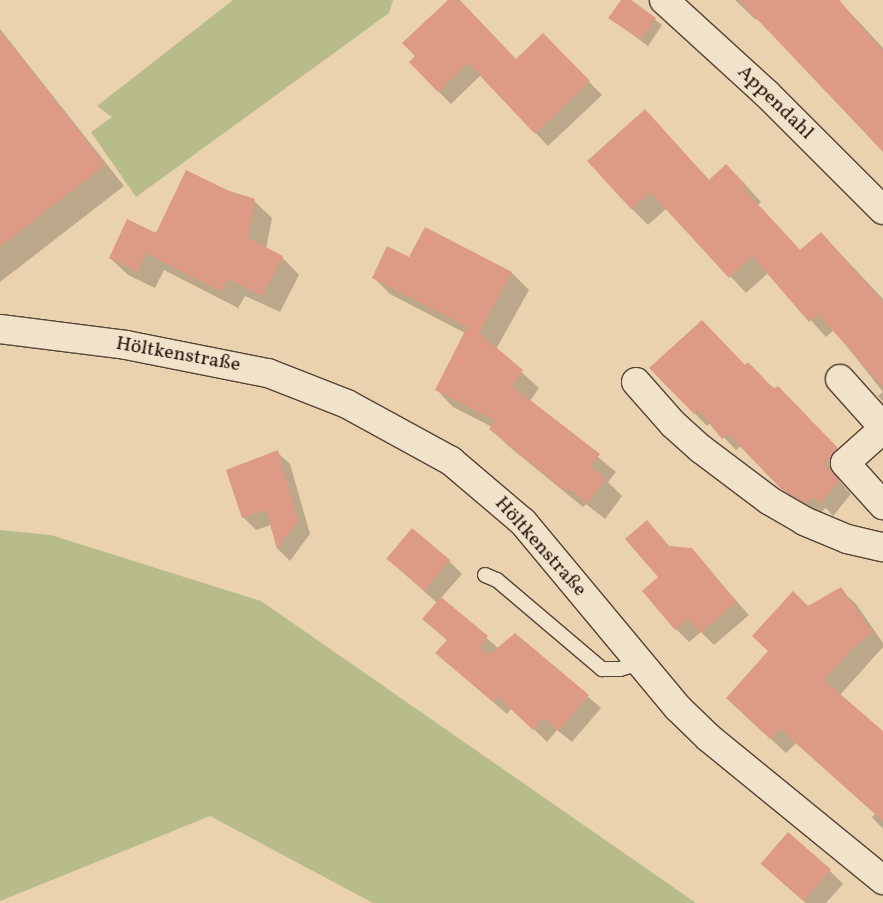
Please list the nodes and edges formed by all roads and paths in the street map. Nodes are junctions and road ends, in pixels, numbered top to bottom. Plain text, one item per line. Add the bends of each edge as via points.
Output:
1 (664, 0) edge
2 (883, 210) edge
3 (0, 329) edge
4 (840, 379) dead end
5 (636, 382) dead end
6 (883, 428) edge
7 (883, 505) edge
8 (883, 547) edge
9 (485, 575) dead end
10 (640, 663) junction
11 (883, 880) edge

1 - 2 street, Appendahl via 767,94
3 - 10 street, Höltkenstraße via 126,345 234,365 307,386 348,404 451,461 504,503
4 - 6 street
5 - 8 street via 673,424 701,449 770,501 839,536
6 - 7 street via 845,463
9 - 10 lane via 497,580 602,669 620,669
10 - 11 street, Höltkenstraße via 678,708 709,738

